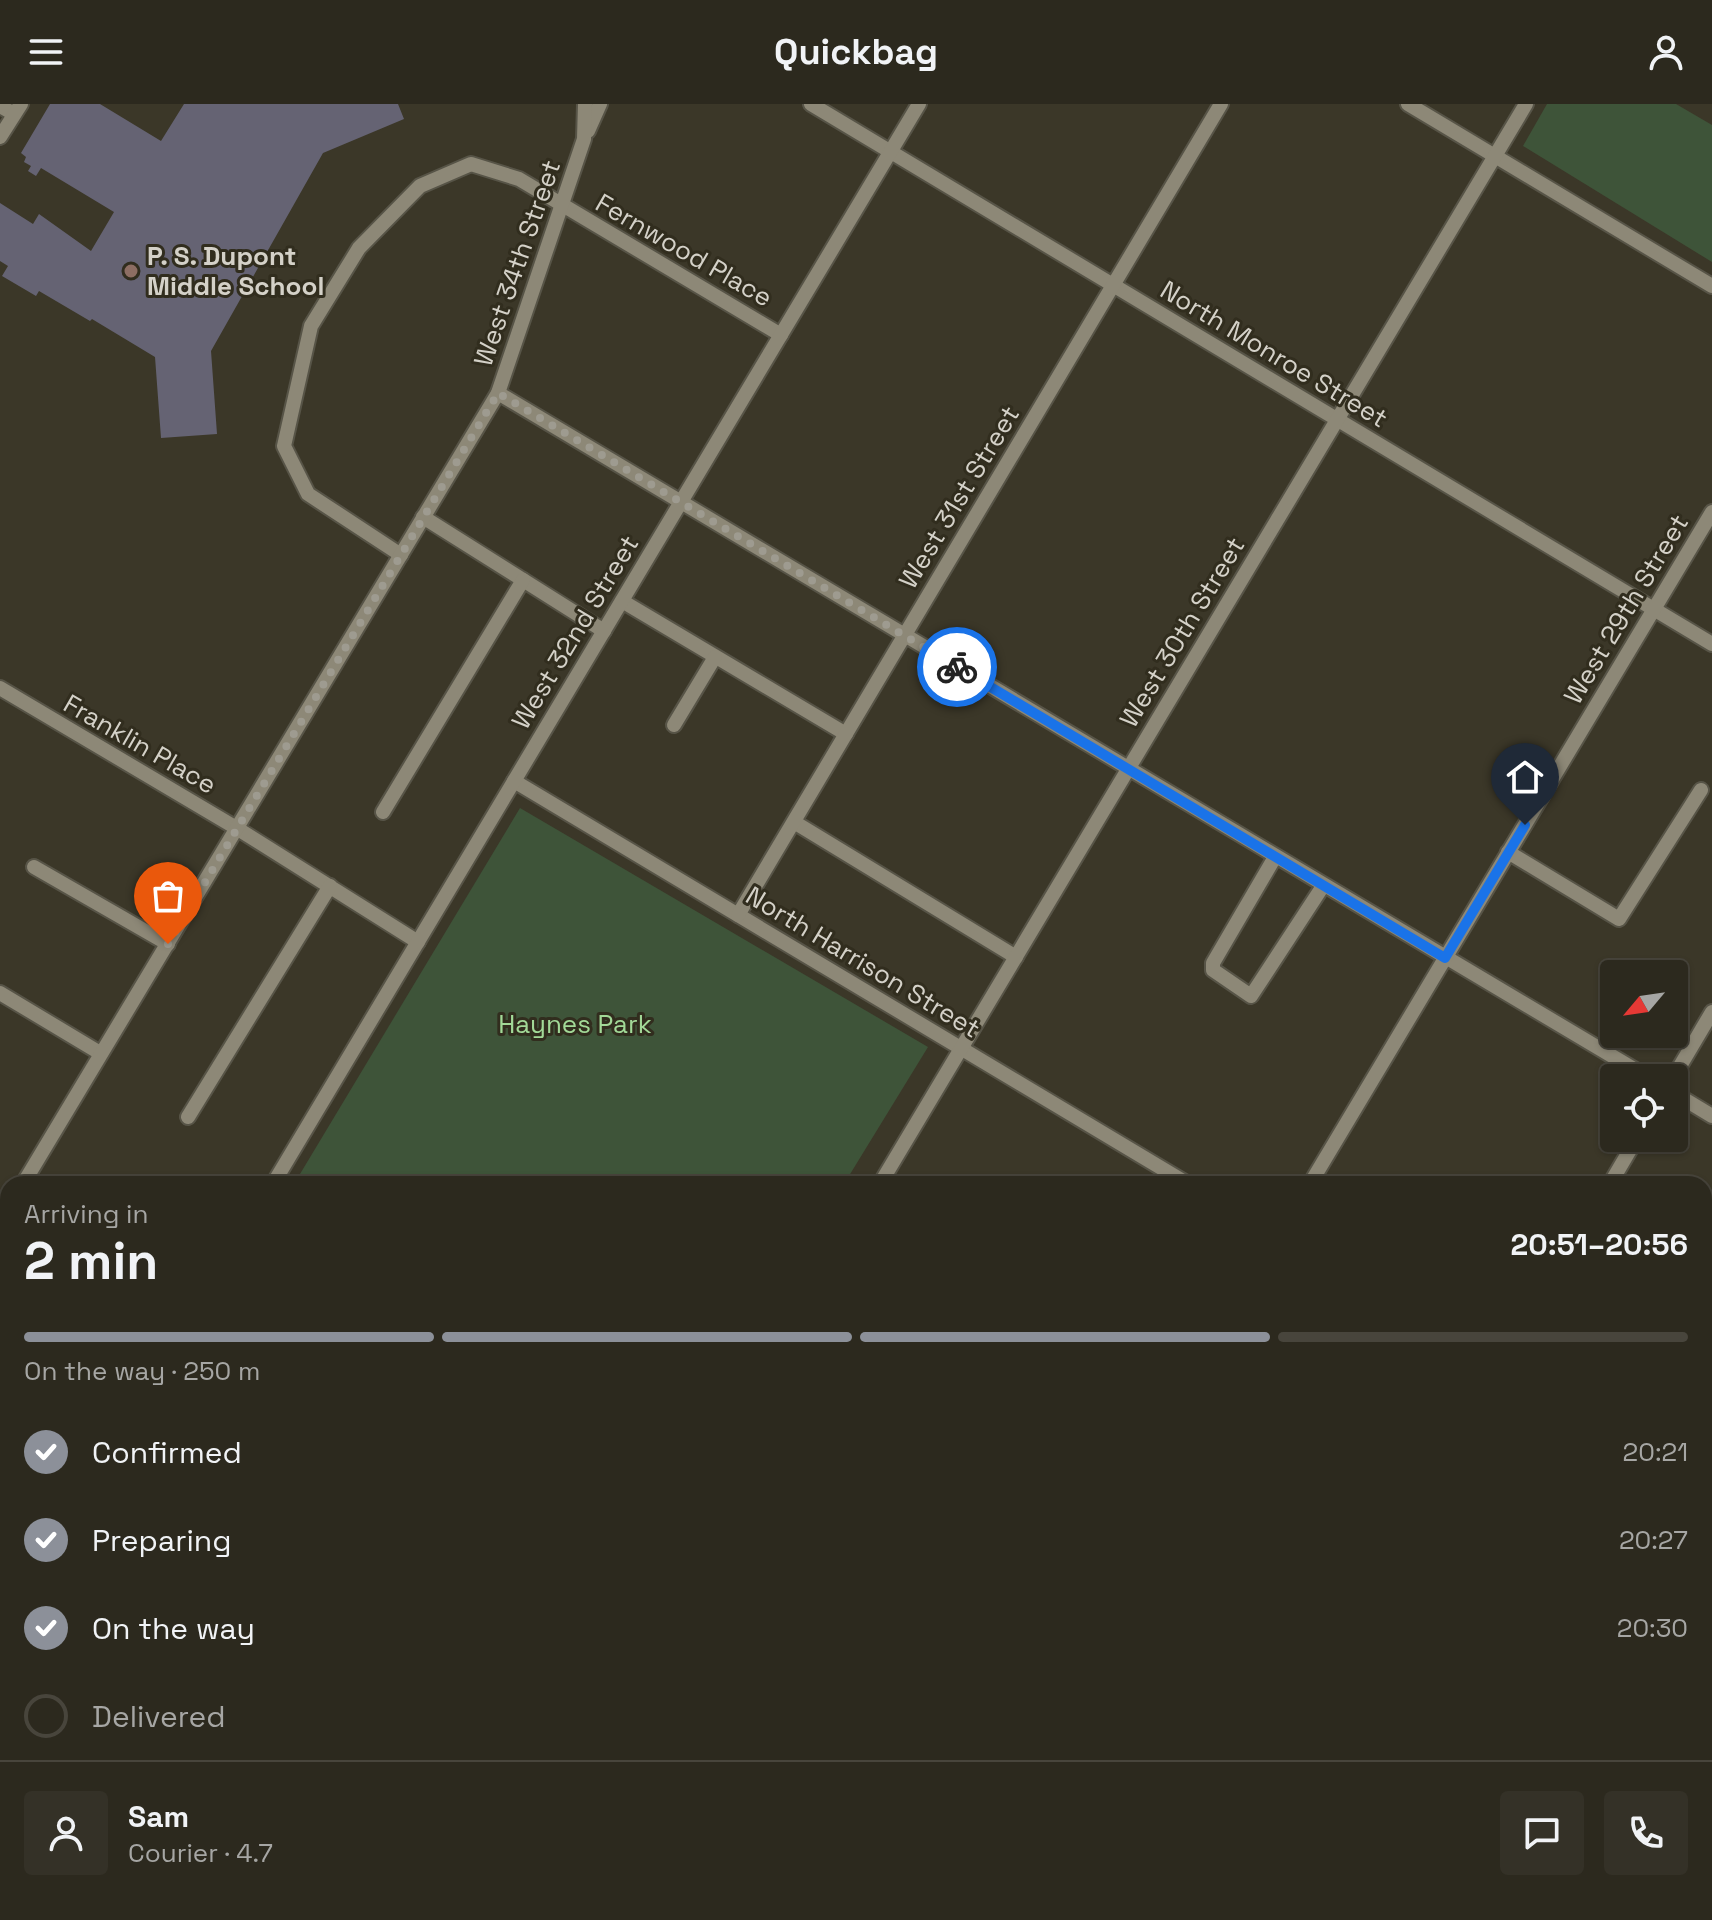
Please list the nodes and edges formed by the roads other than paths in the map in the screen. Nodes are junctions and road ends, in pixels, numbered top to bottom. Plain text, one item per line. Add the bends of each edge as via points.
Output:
1 (585, 104) edge
2 (600, 104) edge
3 (811, 104) edge
4 (919, 104) edge
5 (1221, 104) edge
6 (1408, 104) edge
7 (1526, 104) edge
8 (0, 106) edge
9 (17, 109) edge
10 (0, 137) edge
11 (584, 139) junction
12 (890, 152) junction
13 (1495, 156) junction
14 (563, 207) junction
15 (1113, 285) junction
16 (1712, 286) edge
17 (781, 335) junction
18 (498, 393) junction
19 (1337, 420) junction
20 (680, 503) junction
21 (1712, 512) edge
22 (423, 517) junction
23 (401, 555) junction
24 (523, 580) junction
25 (622, 601) junction
26 (1654, 610) junction
27 (604, 631) junction
28 (904, 636) junction
29 (1712, 644) edge
30 (715, 657) junction
31 (0, 688) edge
32 (674, 725) dead end
33 (846, 734) junction
34 (1128, 770) junction
35 (514, 781) junction
36 (1701, 790) dead end
37 (383, 812) dead end
38 (794, 822) junction
39 (238, 829) junction
40 (1508, 852) junction
41 (1275, 857) junction
42 (34, 867) dead end
43 (330, 886) junction
44 (1323, 886) junction
45 (738, 915) junction
46 (418, 942) junction
47 (168, 944) junction
48 (1016, 957) junction
49 (1445, 958) junction
50 (0, 993) edge
51 (1712, 1012) edge
52 (961, 1048) junction
53 (100, 1053) junction
54 (1625, 1064) edge
55 (1681, 1064) edge
56 (1688, 1101) edge
57 (1712, 1116) edge
58 (188, 1117) dead end
59 (1629, 1152) edge
60 (28, 1176) edge
61 (278, 1176) edge
62 (885, 1176) edge
63 (1175, 1176) edge
64 (1315, 1176) edge
65 (1615, 1176) edge

1 - 11 street, West 34th Street
2 - 11 street, West 34th Street
3 - 12 street, North Monroe Street
4 - 12 street, West 32nd Street
5 - 15 street, West 31st Street
6 - 13 street
7 - 13 street, West 30th Street
8 - 9 street
9 - 10 street
11 - 14 street, West 34th Street
12 - 15 street, North Monroe Street
12 - 17 street, West 32nd Street
13 - 16 street
13 - 19 street, West 30th Street
14 - 17 street, Fernwood Place
14 - 18 street, West 34th Street
14 - 23 street, Fernwood Place via 519,179 471,164 420,186 359,248 311,326 284,446 308,494
15 - 19 street, North Monroe Street
15 - 28 street, West 31st Street
17 - 20 street, West 32nd Street
18 - 20 street
18 - 22 street, West 34th Street
19 - 26 street, North Monroe Street
19 - 34 street, West 30th Street
20 - 25 street, West 32nd Street
20 - 28 street
21 - 26 street, West 29th Street
22 - 23 street, West 34th Street
22 - 24 street
23 - 39 street, West 34th Street
24 - 27 street
24 - 37 street
25 - 27 street, West 32nd Street
25 - 30 street
26 - 29 street, North Monroe Street
26 - 40 street, West 29th Street
27 - 35 street, West 32nd Street
28 - 33 street, West 31st Street
28 - 34 street
30 - 32 street
30 - 33 street
31 - 39 street, Franklin Place
33 - 38 street, West 31st Street
34 - 41 street
34 - 48 street, West 30th Street
35 - 45 street, North Harrison Street
35 - 46 street, West 32nd Street
36 - 40 street via 1619,919
38 - 45 street, West 31st Street
38 - 48 street
39 - 43 street, Franklin Place
39 - 47 street, West 34th Street
40 - 49 street, West 29th Street
41 - 44 street
41 - 44 street via 1213,963 1213,970 1251,996
42 - 47 street
43 - 46 street, Franklin Place
43 - 58 street
44 - 49 street
45 - 52 street, North Harrison Street
46 - 61 street, West 32nd Street
47 - 53 street, West 34th Street
48 - 52 street, West 30th Street
49 - 54 street
49 - 64 street, West 29th Street
50 - 53 street
51 - 55 street
52 - 62 street, West 30th Street
52 - 63 street, North Harrison Street
53 - 60 street, West 34th Street
56 - 57 street
59 - 65 street

